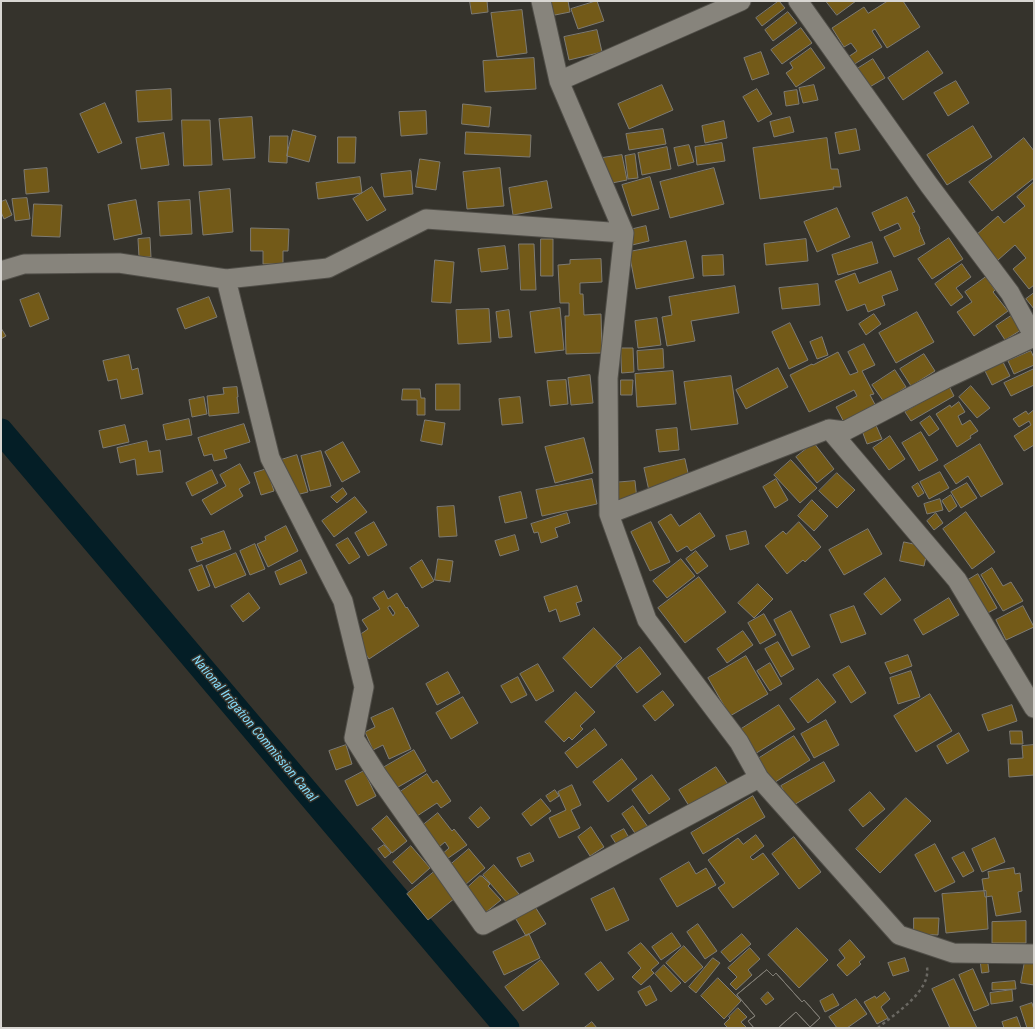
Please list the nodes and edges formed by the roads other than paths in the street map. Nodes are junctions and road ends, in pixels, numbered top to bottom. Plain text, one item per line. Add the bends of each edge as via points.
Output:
1 (541, 1) edge
2 (741, 1) edge
3 (798, 1) edge
4 (559, 81) junction
5 (624, 233) junction
6 (1, 271) edge
7 (226, 279) junction
8 (1034, 337) edge
9 (829, 429) junction
10 (609, 514) junction
11 (1034, 708) edge
12 (759, 778) junction
13 (1034, 954) edge

1 - 4 street
2 - 4 street
3 - 8 street via 929,185 1010,293
4 - 5 street
5 - 7 street via 426,218 328,268
5 - 10 street via 608,378
6 - 7 street via 24,264 119,263
7 - 12 street via 270,458 343,602 364,687 354,738 483,925
8 - 9 street via 846,431
9 - 10 street
9 - 11 street via 957,580
10 - 12 street via 647,620 739,742
12 - 13 street via 899,935 953,953

